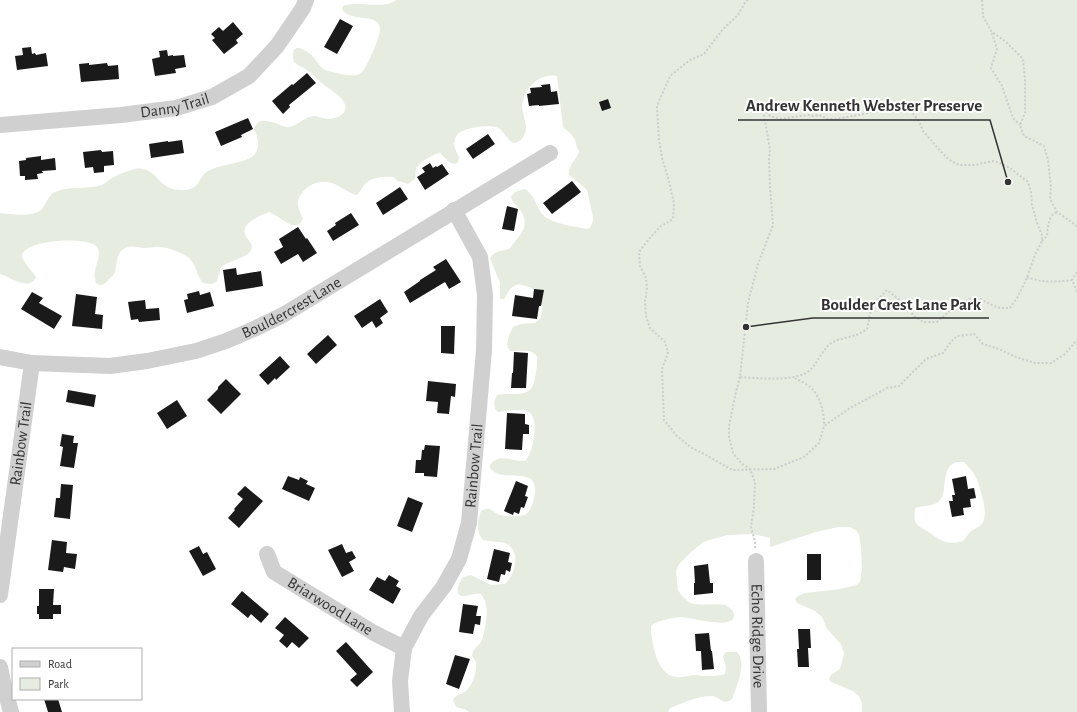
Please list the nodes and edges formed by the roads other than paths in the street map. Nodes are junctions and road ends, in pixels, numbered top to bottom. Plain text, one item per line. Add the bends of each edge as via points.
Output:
1 (306, 0) edge
2 (0, 125) edge
3 (550, 153) dead end
4 (454, 210) junction
5 (0, 357) edge
6 (32, 363) junction
7 (267, 554) dead end
8 (756, 561) road end
9 (0, 594) edge
10 (404, 648) junction
11 (0, 667) edge
12 (11, 712) edge
13 (402, 712) edge
14 (759, 712) edge

1 - 2 street, Danny Trail via 277,46 249,76 212,97 176,108
3 - 4 street, Bouldercrest Lane
4 - 6 street, Bouldercrest Lane via 283,315 226,341 196,351 110,366
4 - 10 street, Rainbow Trail via 480,257 485,295 484,350 469,523 459,559 444,586 421,616
5 - 6 street, Bouldercrest Lane
6 - 9 street, Rainbow Trail
7 - 10 street, Briarwood Lane via 274,572
8 - 14 street, Echo Ridge Drive
10 - 13 street, Rainbow Trail via 400,681
11 - 12 street

